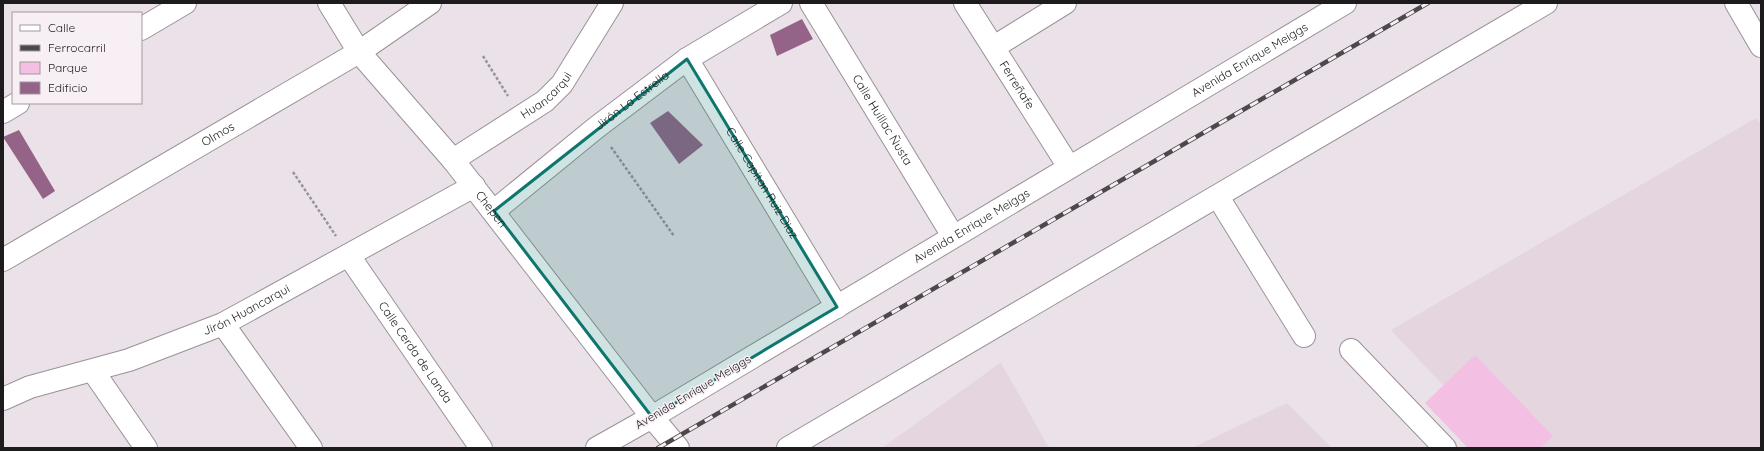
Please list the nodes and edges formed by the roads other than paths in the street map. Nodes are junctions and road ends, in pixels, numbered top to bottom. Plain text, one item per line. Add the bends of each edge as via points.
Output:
1 (185, 3) edge
2 (329, 3) edge
3 (430, 3) edge
4 (612, 3) edge
5 (781, 3) edge
6 (811, 3) edge
7 (965, 3) edge
8 (1065, 3) edge
9 (1546, 3) edge
10 (1736, 3) edge
11 (1339, 4) edge
12 (142, 28) edge
13 (1761, 46) edge
14 (994, 47) junction
15 (359, 52) junction
16 (686, 59) junction
17 (16, 104) edge
18 (3, 112) edge
19 (453, 160) junction
20 (1069, 167) junction
21 (474, 186) junction
22 (1218, 197) junction
23 (494, 211) junction
24 (953, 236) junction
25 (349, 256) junction
26 (3, 260) edge
27 (837, 307) junction
28 (223, 324) junction
29 (1304, 336) dead end
30 (1351, 350) dead end
31 (93, 371) junction
32 (3, 399) edge
33 (652, 417) junction
34 (146, 448) edge
35 (311, 448) edge
36 (481, 448) edge
37 (598, 448) edge
38 (678, 448) edge
39 (788, 448) edge
40 (1445, 448) edge

1 - 12 street
2 - 15 street, Chepen
3 - 15 street, Olmos
4 - 19 street, Huancarqui via 562,84 545,102
5 - 16 street, Jirón La Estrella
6 - 24 street, Calle Huillac Ñusta
7 - 14 street, Ferreñafe
8 - 14 street
9 - 22 street
10 - 13 street
11 - 20 street, Avenida Enrique Meiggs
14 - 20 street, Ferreñafe
15 - 19 street, Chepen
15 - 26 street, Olmos
16 - 23 street, Jirón La Estrella
16 - 27 street, Calle Capitan Ruiz Diaz
17 - 18 street
19 - 21 street, Chepen
20 - 24 street, Avenida Enrique Meiggs
21 - 23 street, Chepen
21 - 25 street, Jirón Huancarqui
22 - 29 street
22 - 39 street
23 - 33 street, Chepen
24 - 27 street, Avenida Enrique Meiggs
25 - 28 street, Jirón Huancarqui
25 - 36 street, Calle Cerda de Landa
27 - 33 street, Avenida Enrique Meiggs
28 - 31 street, Jirón Huancarqui
28 - 35 street
30 - 40 street
31 - 32 street, Jirón Huancarqui via 30,387
31 - 34 street
33 - 37 street, Avenida Enrique Meiggs
33 - 38 street, Chepen

